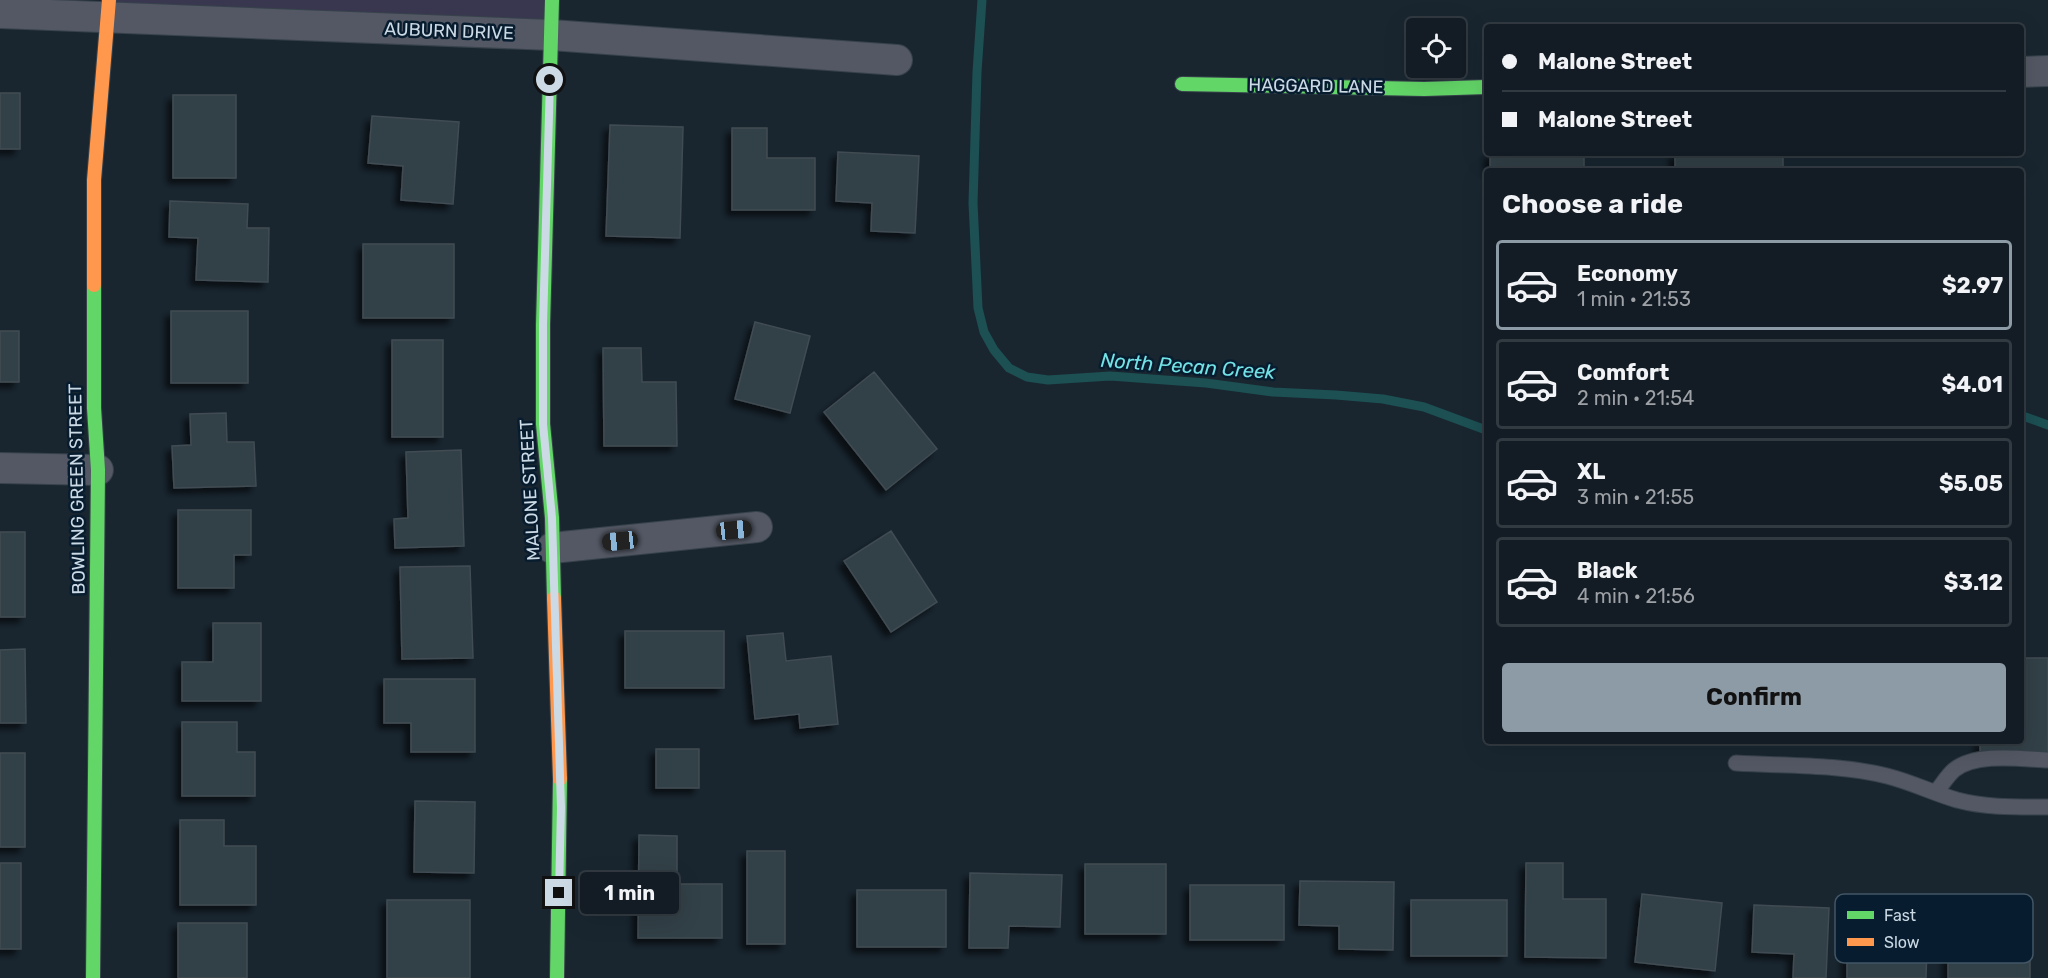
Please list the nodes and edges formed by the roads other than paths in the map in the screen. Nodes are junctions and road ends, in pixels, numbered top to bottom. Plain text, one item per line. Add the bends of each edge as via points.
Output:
1 (552, 0) edge
2 (109, 9) edge
3 (0, 13) edge
4 (551, 35) junction
5 (897, 60) dead end
6 (2048, 71) edge
7 (2024, 72) edge
8 (1182, 84) dead end
9 (1484, 87) edge
10 (0, 468) edge
11 (98, 470) junction
12 (757, 527) dead end
13 (552, 548) junction
14 (2048, 760) edge
15 (1736, 763) dead end
16 (1936, 792) junction
17 (2048, 807) edge
18 (93, 978) edge
19 (557, 978) edge

1 - 4 street, MALONE STREET
2 - 3 street, AUBURN DRIVE
2 - 4 street, AUBURN DRIVE
2 - 11 street, BOWLING GREEN STREET via 94,180 94,408
4 - 5 street, AUBURN DRIVE
4 - 13 street, MALONE STREET via 543,424
6 - 7 street
8 - 9 street, HAGGARD LANE
10 - 11 street
11 - 18 street, BOWLING GREEN STREET
12 - 13 street
13 - 19 street, MALONE STREET via 561,808
14 - 16 lane via 1970,761 1954,770
15 - 16 lane via 1849,769
16 - 17 lane via 1991,807

